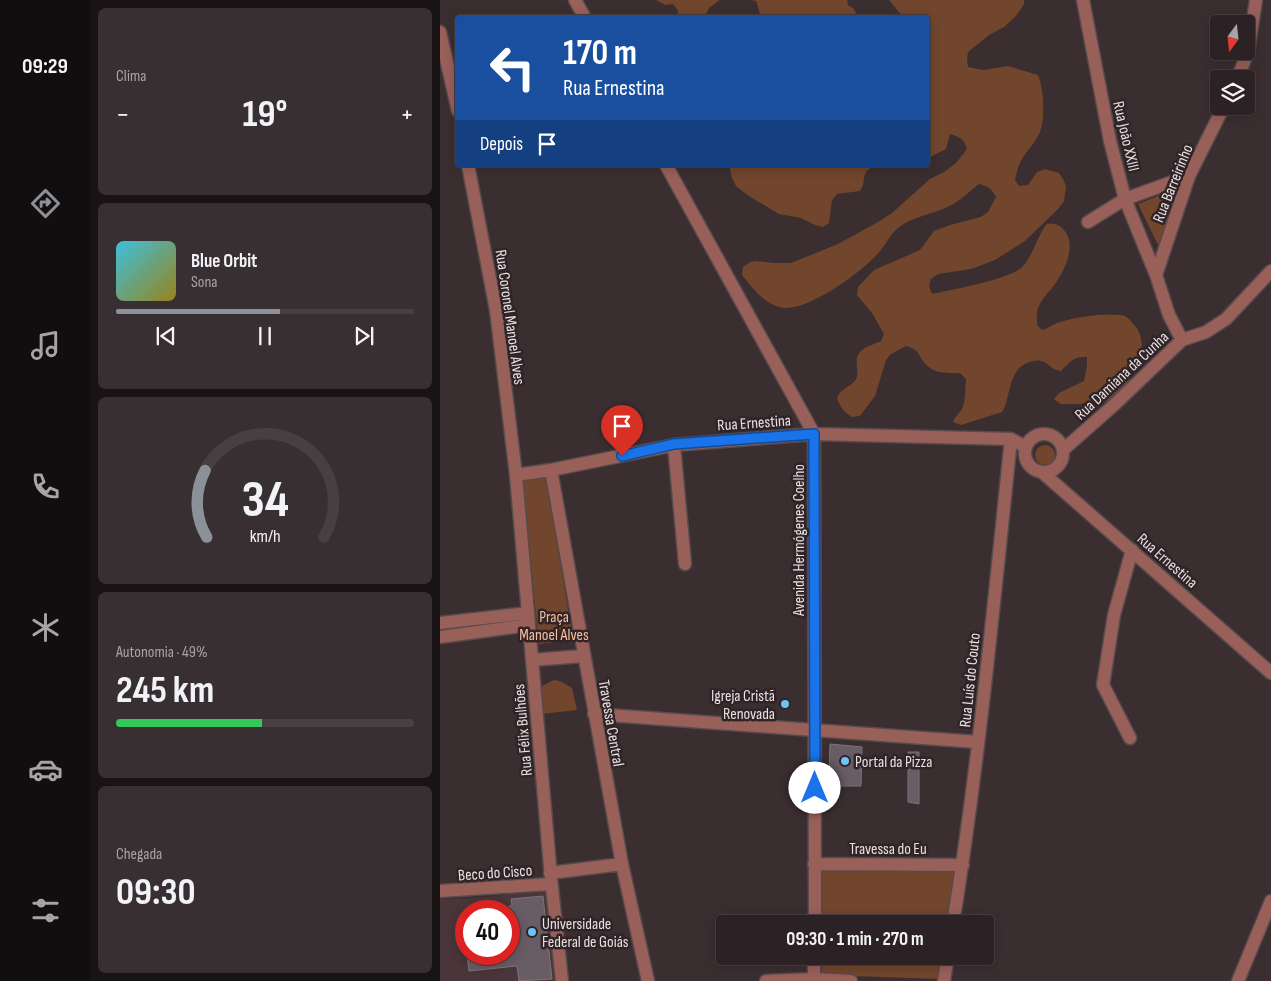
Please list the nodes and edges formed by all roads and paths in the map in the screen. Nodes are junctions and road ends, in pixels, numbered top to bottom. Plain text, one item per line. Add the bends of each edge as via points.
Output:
1 (575, 0) edge
2 (1256, 0) edge
3 (1087, 1) edge
4 (581, 15) edge
5 (440, 32) edge
6 (449, 70) edge
7 (1241, 70) edge
8 (455, 97) edge
9 (1220, 115) edge
10 (468, 167) edge
11 (667, 167) edge
12 (1189, 176) junction
13 (1125, 199) junction
14 (1088, 222) dead end
15 (1271, 271) edge
16 (1156, 275) junction
17 (1182, 340) junction
18 (814, 434) junction
19 (1011, 439) junction
20 (674, 444) junction
21 (1026, 447) junction
22 (1063, 450) junction
23 (551, 470) junction
24 (1043, 472) junction
25 (516, 475) junction
26 (1132, 550) junction
27 (685, 564) dead end
28 (528, 619) junction
29 (440, 623) edge
30 (440, 637) edge
31 (584, 656) junction
32 (532, 660) junction
33 (1271, 673) edge
34 (594, 714) junction
35 (815, 731) junction
36 (1130, 738) dead end
37 (978, 742) junction
38 (622, 864) junction
39 (814, 864) junction
40 (963, 865) junction
41 (551, 879) junction
42 (440, 891) edge
43 (1271, 901) edge
44 (815, 915) edge
45 (955, 915) edge
46 (814, 965) edge
47 (947, 965) edge
48 (814, 980) edge
49 (562, 981) edge
50 (648, 981) edge
51 (766, 981) edge
52 (851, 981) edge
53 (944, 981) edge
54 (1238, 981) edge

1 - 4 street
2 - 7 street via 1248,52
3 - 13 street, Rua João XXIII via 1110,140
5 - 6 street
6 - 8 street
9 - 12 street, Rua Barreirinho
10 - 25 street, Rua Coronel Manoel Alves via 496,310
11 - 18 street, Avenida Hermógenes Coelho
12 - 13 street
12 - 16 street, Rua Barreirinho
13 - 14 street
13 - 16 street, Rua João XXIII
15 - 17 street, Rua Damiana da Cunha via 1226,319 1206,332
16 - 17 street, Rua João XXIII via 1169,315
17 - 22 street, Rua Damiana da Cunha
18 - 19 street, Rua Ernestina
18 - 20 street, Rua Ernestina
18 - 35 street, Avenida Hermógenes Coelho
19 - 21 street, Rua Ernestina
19 - 37 street, Rua Luís do Couto
20 - 23 street, Rua Ernestina
20 - 27 street
21 - 22 street via 1036,435 1047,434 1058,440
21 - 24 street via 1025,461 1032,469
22 - 24 street via 1061,461 1054,469
23 - 25 street, Rua Ernestina
23 - 31 street, Travessa Central
24 - 26 street, Rua Ernestina
25 - 28 street, Rua Félix Bulhões
26 - 33 street, Rua Ernestina
26 - 36 street via 1114,615 1103,685
28 - 29 street
28 - 30 street
28 - 32 street, Rua Félix Bulhões
31 - 32 street
31 - 34 street, Travessa Central
32 - 41 street, Rua Félix Bulhões
34 - 35 street
34 - 38 street, Travessa Central
35 - 37 street
35 - 39 street, Avenida Hermógenes Coelho
37 - 40 street, Rua Luís do Couto
38 - 41 street, Beco do Cisco
38 - 50 street, Travessa Central
39 - 40 street, Travessa do Eu
39 - 44 street, Avenida Hermógenes Coelho
40 - 45 street, Rua Luís do Couto
41 - 42 street, Beco do Cisco
41 - 49 street, Rua Félix Bulhões
43 - 54 street
46 - 48 street
47 - 53 street
48 - 51 street
48 - 52 street

